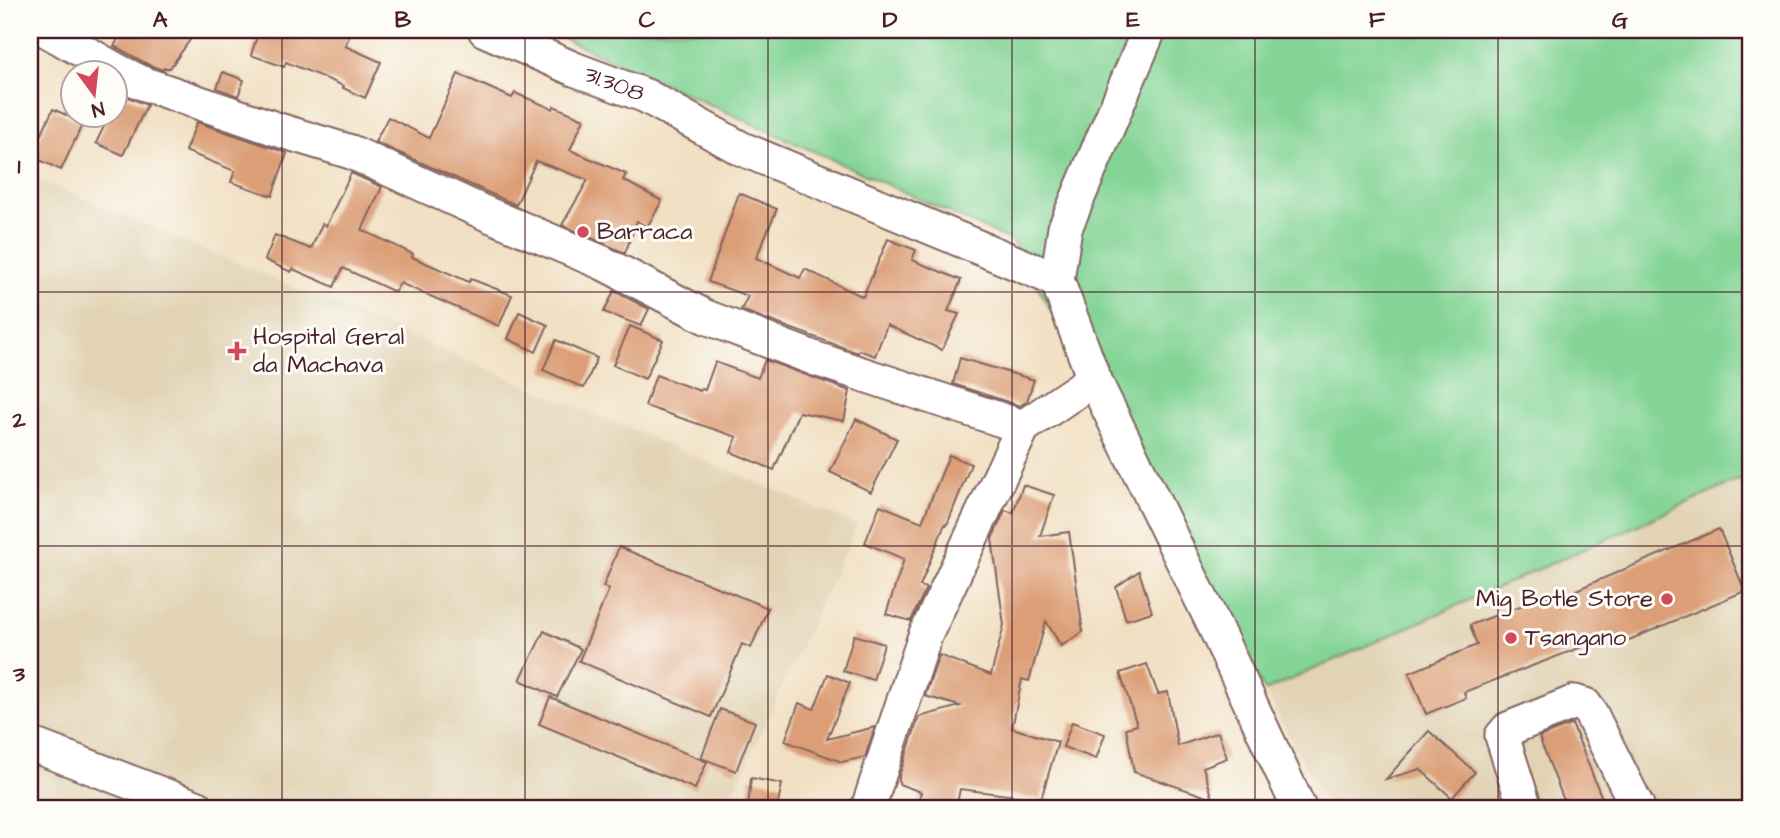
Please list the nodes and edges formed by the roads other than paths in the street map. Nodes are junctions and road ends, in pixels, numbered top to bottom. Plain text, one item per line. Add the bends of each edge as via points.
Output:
1 (46, 30) edge
2 (485, 30) edge
3 (1149, 30) edge
4 (1057, 280) junction
5 (1094, 379) junction
6 (1023, 427) junction
7 (30, 744) edge
8 (198, 808) edge
9 (868, 808) edge
10 (1299, 808) edge
11 (1525, 808) edge
12 (1637, 808) edge

1 - 6 street via 142,83 351,152 603,263 706,317 816,359
2 - 4 street, 31.308 via 646,96 740,148
3 - 4 street via 1065,228
4 - 5 street
5 - 6 street
5 - 10 street
6 - 9 street via 925,636
7 - 8 street
11 - 12 street via 1502,736 1508,729 1575,702 1590,712

